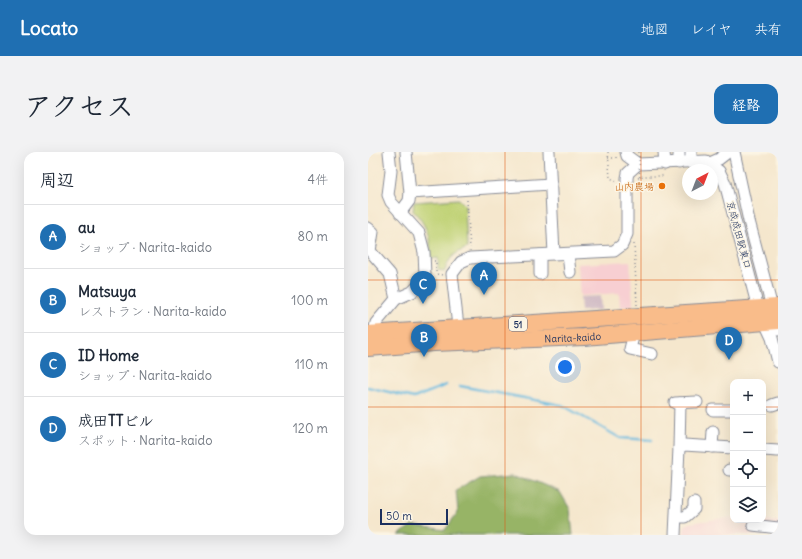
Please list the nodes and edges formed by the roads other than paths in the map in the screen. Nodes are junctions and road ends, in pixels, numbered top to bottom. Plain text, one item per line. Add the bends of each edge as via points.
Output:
1 (389, 152) edge
2 (406, 152) edge
3 (549, 152) edge
4 (664, 152) edge
5 (728, 152) edge
6 (734, 152) edge
7 (623, 155) edge
8 (691, 157) edge
9 (679, 158) edge
10 (710, 162) junction
11 (638, 164) junction
12 (662, 167) junction
13 (551, 184) junction
14 (622, 186) junction
15 (410, 193) junction
16 (400, 213) junction
17 (368, 228) edge
18 (554, 254) junction
19 (568, 254) junction
20 (540, 255) junction
21 (570, 272) dead end
22 (540, 274) dead end
23 (396, 299) junction
24 (772, 317) edge
25 (634, 332) junction
26 (371, 333) edge
27 (459, 335) junction
28 (368, 348) edge
29 (652, 354) dead end
30 (778, 362) edge
31 (696, 402) dead end
32 (713, 410) dead end
33 (730, 410) edge
34 (713, 432) dead end
35 (712, 447) junction
36 (679, 448) junction
37 (730, 448) edge
38 (766, 450) edge
39 (778, 451) edge
40 (694, 503) dead end
41 (677, 517) junction
42 (753, 525) dead end
43 (778, 528) edge
44 (675, 535) edge

1 - 16 street via 391,171 388,195
2 - 15 street
3 - 13 street
4 - 12 street
5 - 10 street
6 - 24 street, 京成成田駅東口
7 - 11 street
7 - 14 street
8 - 9 street
8 - 10 street
9 - 12 street
10 - 24 street, 京成成田駅東口 via 719,171 725,183
11 - 12 street
11 - 14 street via 628,173
13 - 15 street
13 - 18 street
14 - 19 street via 627,234 622,245 608,252
15 - 16 street via 409,201
16 - 23 street via 419,234 424,252 425,275 412,292
17 - 23 street via 373,232 370,251 390,274
18 - 19 street
18 - 20 street
19 - 21 street
20 - 22 street
20 - 27 street via 470,258 458,265 453,275
23 - 26 street
24 - 25 highway, Narita-kaido / 51
24 - 27 highway, Narita-kaido / 51 via 565,317
24 - 30 street via 772,338
25 - 27 highway, Narita-kaido / 51
25 - 29 street via 630,349
26 - 27 highway, Narita-kaido / 51
27 - 28 highway, Narita-kaido / 51
31 - 36 street via 678,403
32 - 33 street
34 - 35 street
35 - 36 street via 694,448 684,445
35 - 37 street
36 - 41 street
38 - 39 street
40 - 41 street via 694,509 685,517
41 - 44 street
42 - 43 street

